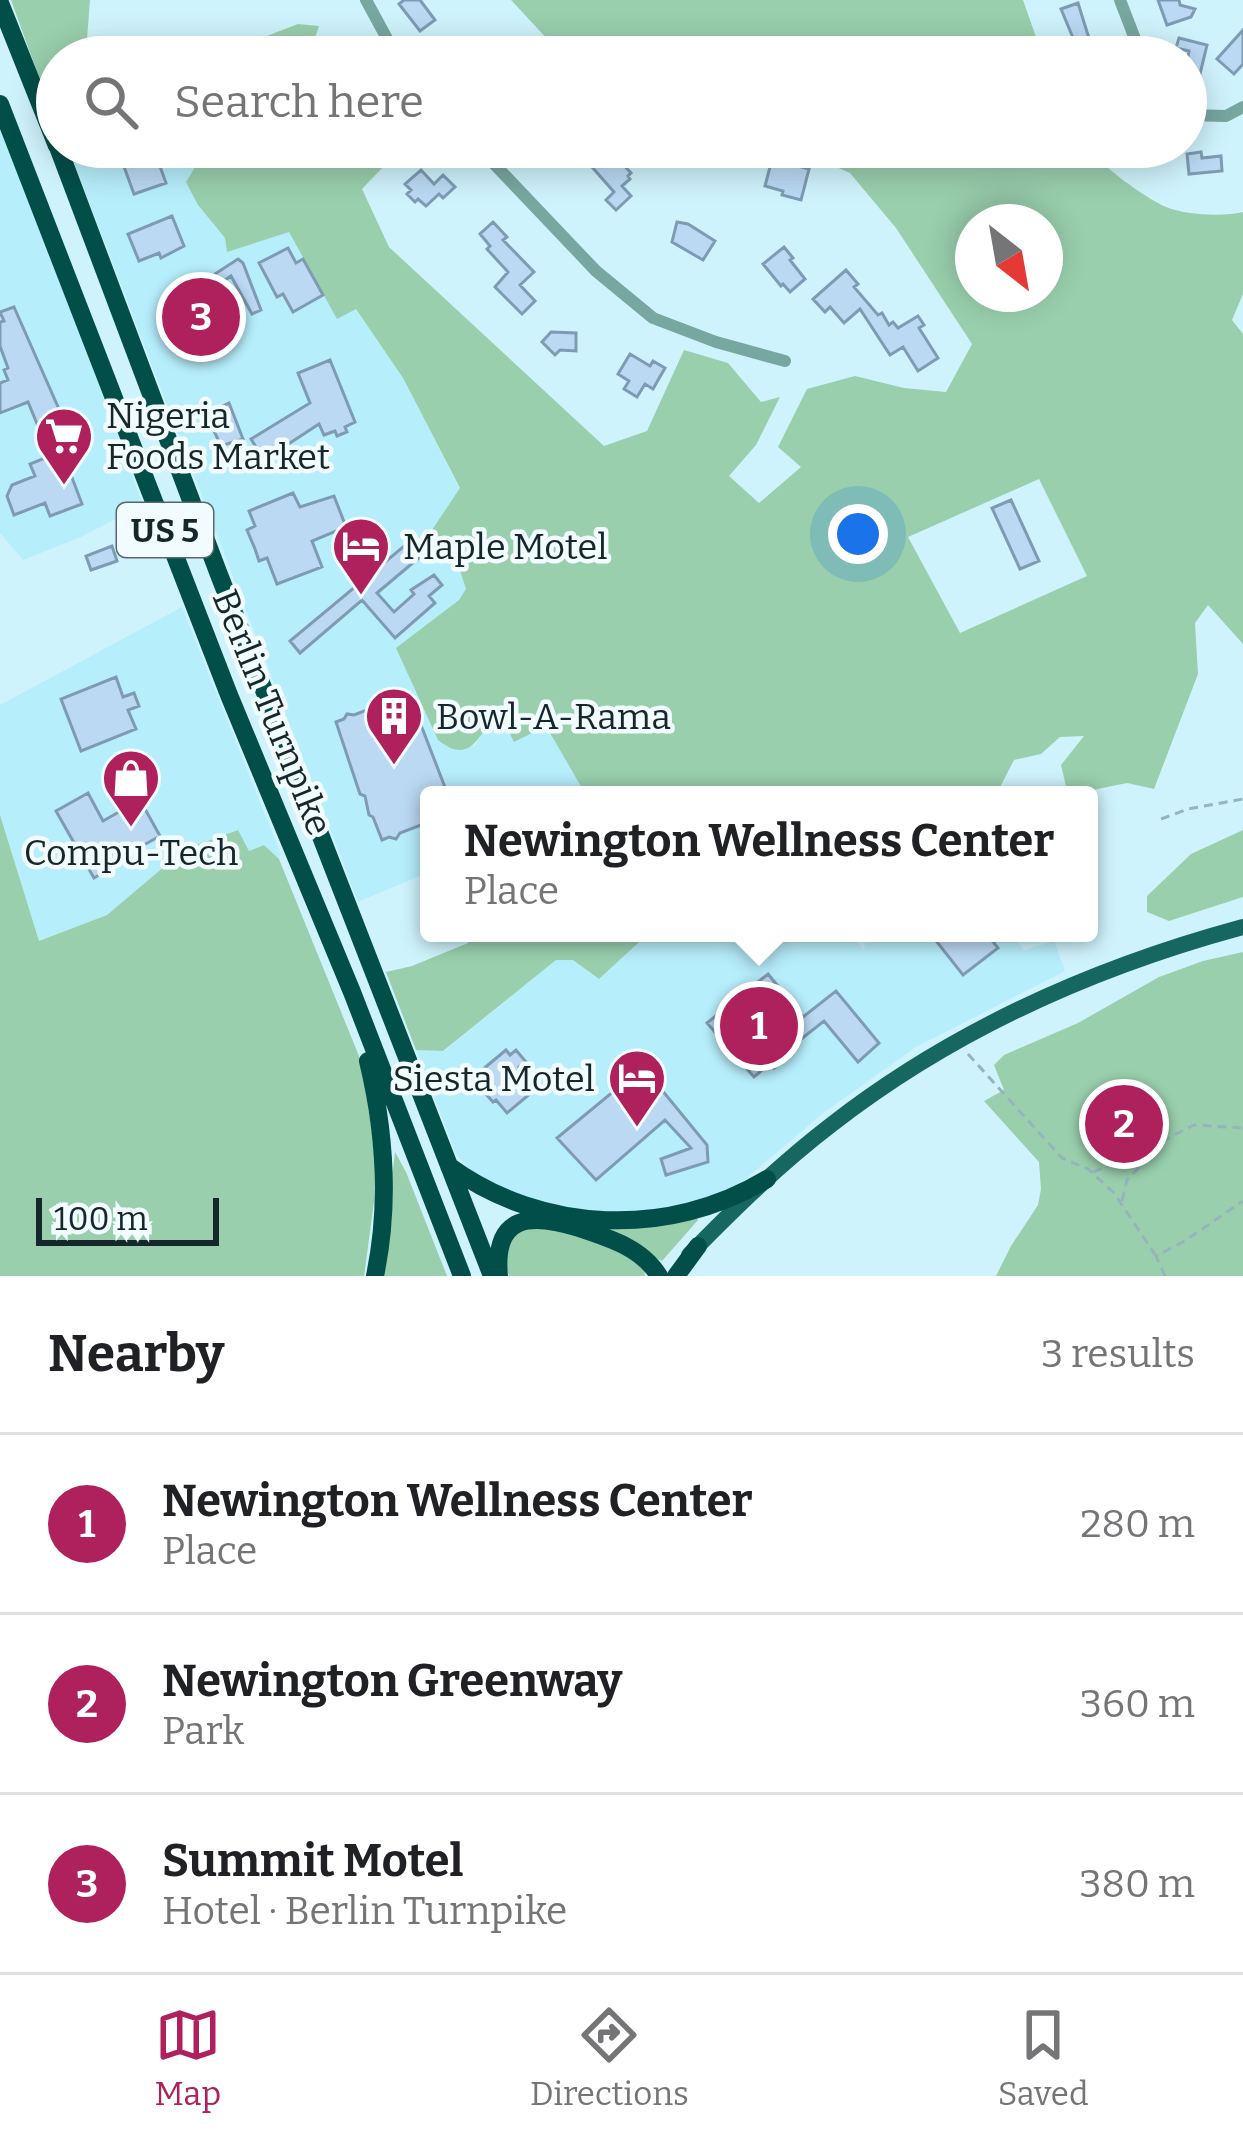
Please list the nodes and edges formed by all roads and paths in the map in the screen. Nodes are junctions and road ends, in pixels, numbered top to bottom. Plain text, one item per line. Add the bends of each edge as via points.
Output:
1 (366, 0) edge
2 (1120, 0) edge
3 (0, 3) edge
4 (386, 36) edge
5 (1134, 36) edge
6 (36, 92) edge
7 (36, 100) edge
8 (1243, 107) edge
9 (2, 109) edge
10 (1207, 116) edge
11 (65, 168) edge
12 (498, 168) edge
13 (785, 361) dead end
14 (1243, 799) edge
15 (1161, 819) dead end
16 (1243, 927) edge
17 (352, 992) junction
18 (958, 1041) junction
19 (1243, 1128) edge
20 (1162, 1142) junction
21 (449, 1166) junction
22 (1091, 1172) junction
23 (766, 1179) junction
24 (1243, 1201) edge
25 (1121, 1203) junction
26 (555, 1217) junction
27 (698, 1246) joint
28 (1156, 1256) junction
29 (375, 1276) edge
30 (462, 1276) edge
31 (495, 1276) edge
32 (658, 1276) edge
33 (673, 1276) edge
34 (1165, 1276) edge

1 - 4 street
2 - 5 street
3 - 6 highway, Berlin Turnpike / US 5
7 - 9 highway
8 - 10 street
9 - 17 highway, Berlin Turnpike / US 5
11 - 21 highway, Berlin Turnpike / US 5
12 - 13 street via 653,318
14 - 15 path
16 - 18 main road via 1082,980
17 - 29 highway via 383,1147
17 - 30 highway, Berlin Turnpike / US 5
18 - 22 path via 1062,1157
18 - 23 main road via 863,1101
19 - 20 path via 1194,1125
20 - 22 path
20 - 25 path via 1126,1180
21 - 26 highway
21 - 31 highway, Berlin Turnpike / US 5
22 - 25 path
23 - 26 highway via 714,1206 660,1219
23 - 27 main road
24 - 28 path
25 - 28 path
26 - 31 highway via 511,1227
26 - 32 highway via 629,1248
27 - 33 highway
28 - 34 path

